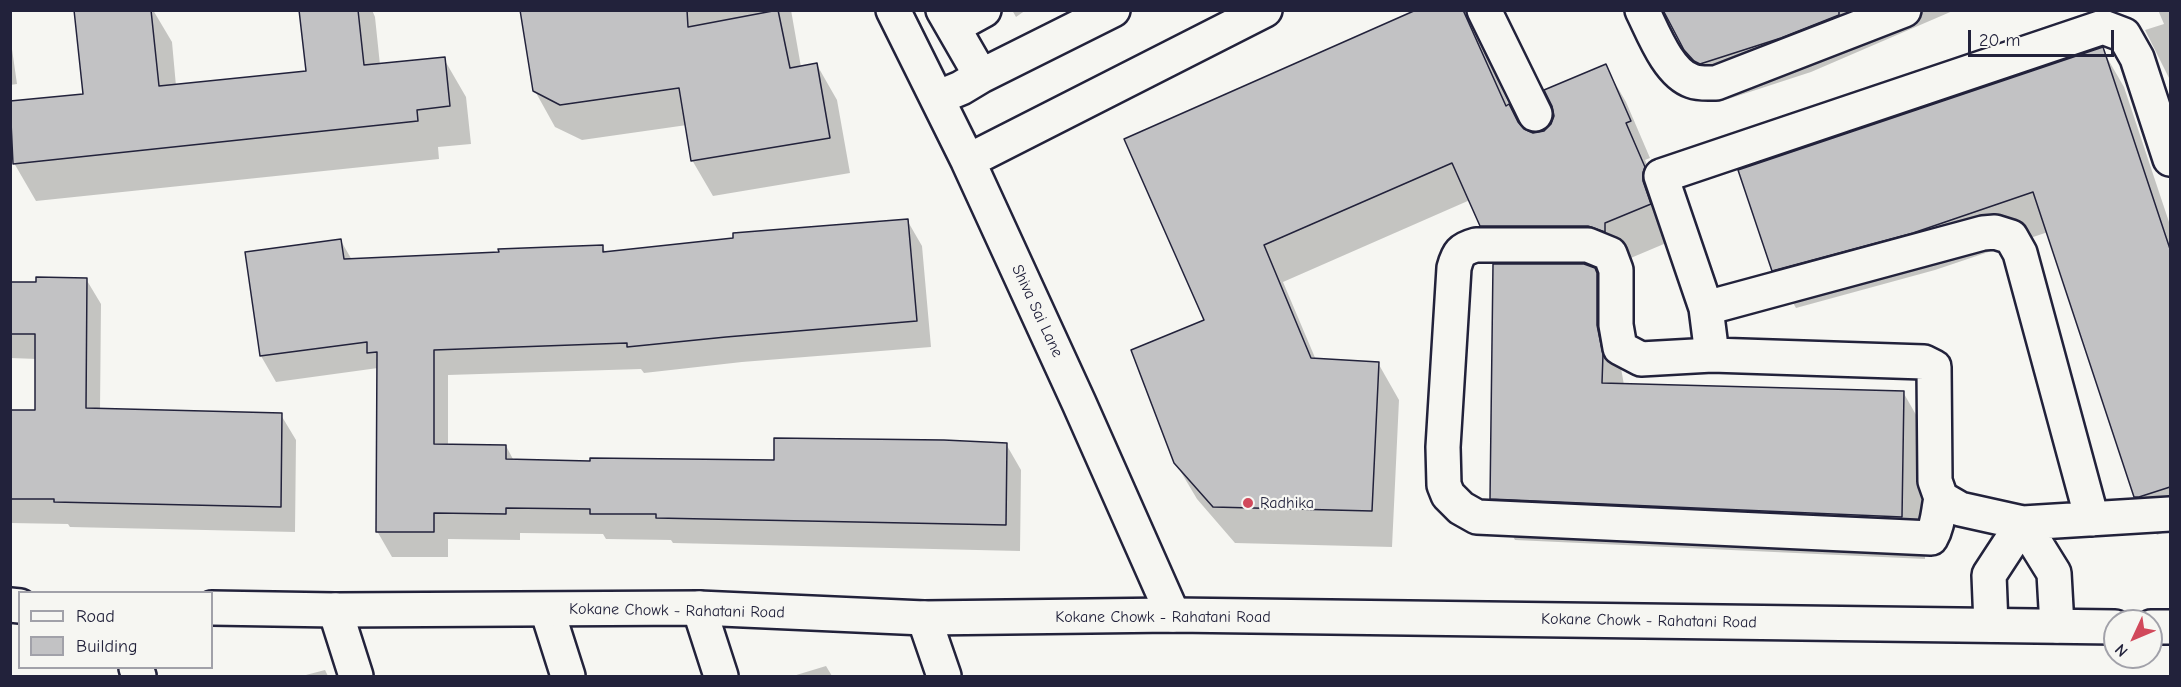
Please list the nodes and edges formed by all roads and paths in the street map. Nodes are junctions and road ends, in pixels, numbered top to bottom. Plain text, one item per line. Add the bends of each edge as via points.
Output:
1 (893, 10) edge
2 (984, 10) edge
3 (1113, 10) edge
4 (1265, 10) edge
5 (1484, 10) edge
6 (1642, 10) edge
7 (1904, 10) edge
8 (948, 19) edge
9 (981, 76) junction
10 (937, 98) junction
11 (1535, 114) dead end
12 (2170, 159) edge
13 (968, 161) junction
14 (1706, 308) junction
15 (1712, 355) junction
16 (1941, 498) junction
17 (2170, 514) edge
18 (2092, 519) junction
19 (2023, 523) junction
20 (213, 608) edge
21 (699, 608) junction
22 (335, 610) junction
23 (547, 610) junction
24 (1173, 615) junction
25 (924, 618) junction
26 (1991, 625) junction
27 (2057, 626) junction
28 (2103, 627) edge
29 (356, 676) edge
30 (568, 676) edge
31 (721, 676) edge
32 (944, 676) edge

1 - 10 street, Shiva Sai Lane
2 - 8 street
3 - 9 street
4 - 13 street
5 - 11 street
6 - 7 street via 1673,69 1684,78 1704,83 1716,82
8 - 9 street
9 - 10 street
10 - 13 street, Shiva Sai Lane
12 - 14 street via 2137,58 2124,35 2103,27 1661,176
13 - 24 street, Shiva Sai Lane
14 - 15 street
14 - 18 street via 1983,233 2011,237 2020,253
15 - 16 street via 1924,362 1934,367 1935,481
15 - 16 street via 1641,359 1620,348 1616,270 1610,254 1588,245 1464,248 1457,255 1453,280 1443,447 1448,495 1478,517 1931,538
16 - 19 street via 1960,509
17 - 18 street
18 - 19 street
19 - 26 street via 1989,575
19 - 27 street via 2054,573
20 - 22 street, Kokane Chowk - Rahatani Road
21 - 23 street, Kokane Chowk - Rahatani Road
21 - 25 street, Kokane Chowk - Rahatani Road
21 - 31 street
22 - 23 street, Kokane Chowk - Rahatani Road
22 - 29 street
23 - 30 street
24 - 25 street, Kokane Chowk - Rahatani Road
24 - 26 street, Kokane Chowk - Rahatani Road
25 - 32 street
26 - 27 street, Kokane Chowk - Rahatani Road
27 - 28 street, Kokane Chowk - Rahatani Road

